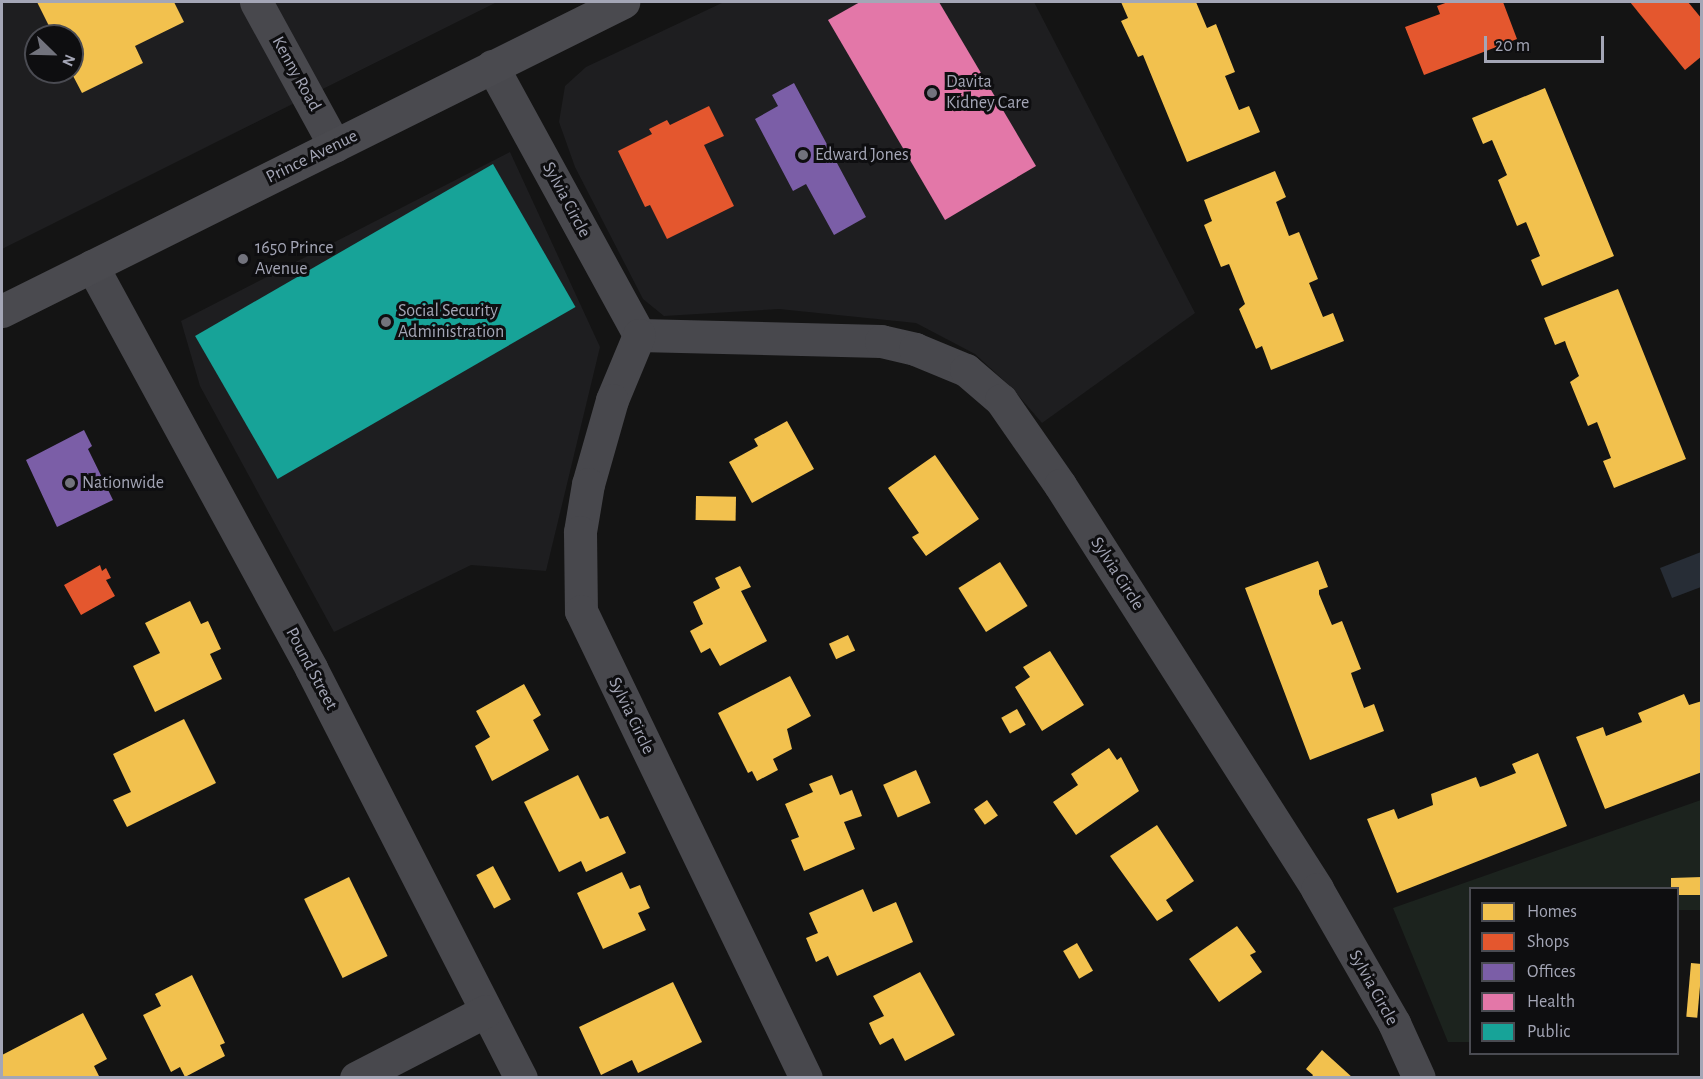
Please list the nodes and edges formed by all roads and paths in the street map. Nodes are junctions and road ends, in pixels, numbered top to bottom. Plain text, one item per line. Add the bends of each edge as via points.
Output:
1 (256, 2) edge
2 (623, 2) edge
3 (492, 66) junction
4 (335, 146) junction
5 (93, 266) junction
6 (2, 311) edge
7 (639, 335) junction
8 (486, 1011) junction
9 (356, 1077) edge
10 (521, 1077) edge
11 (806, 1077) edge
12 (1419, 1077) edge

1 - 4 street, Kenny Road
2 - 3 main road, Prince Avenue
3 - 4 main road, Prince Avenue
3 - 7 street, Sylvia Circle
4 - 5 main road, Prince Avenue
5 - 6 main road, Prince Avenue
5 - 8 street, Pound Street via 311,668
7 - 11 street, Sylvia Circle via 612,400 588,484 580,532 581,611
7 - 12 street, Sylvia Circle via 880,341 915,349 966,370 1000,400 1060,485 1317,890 1394,1023
8 - 9 street
8 - 10 street, Pound Street

